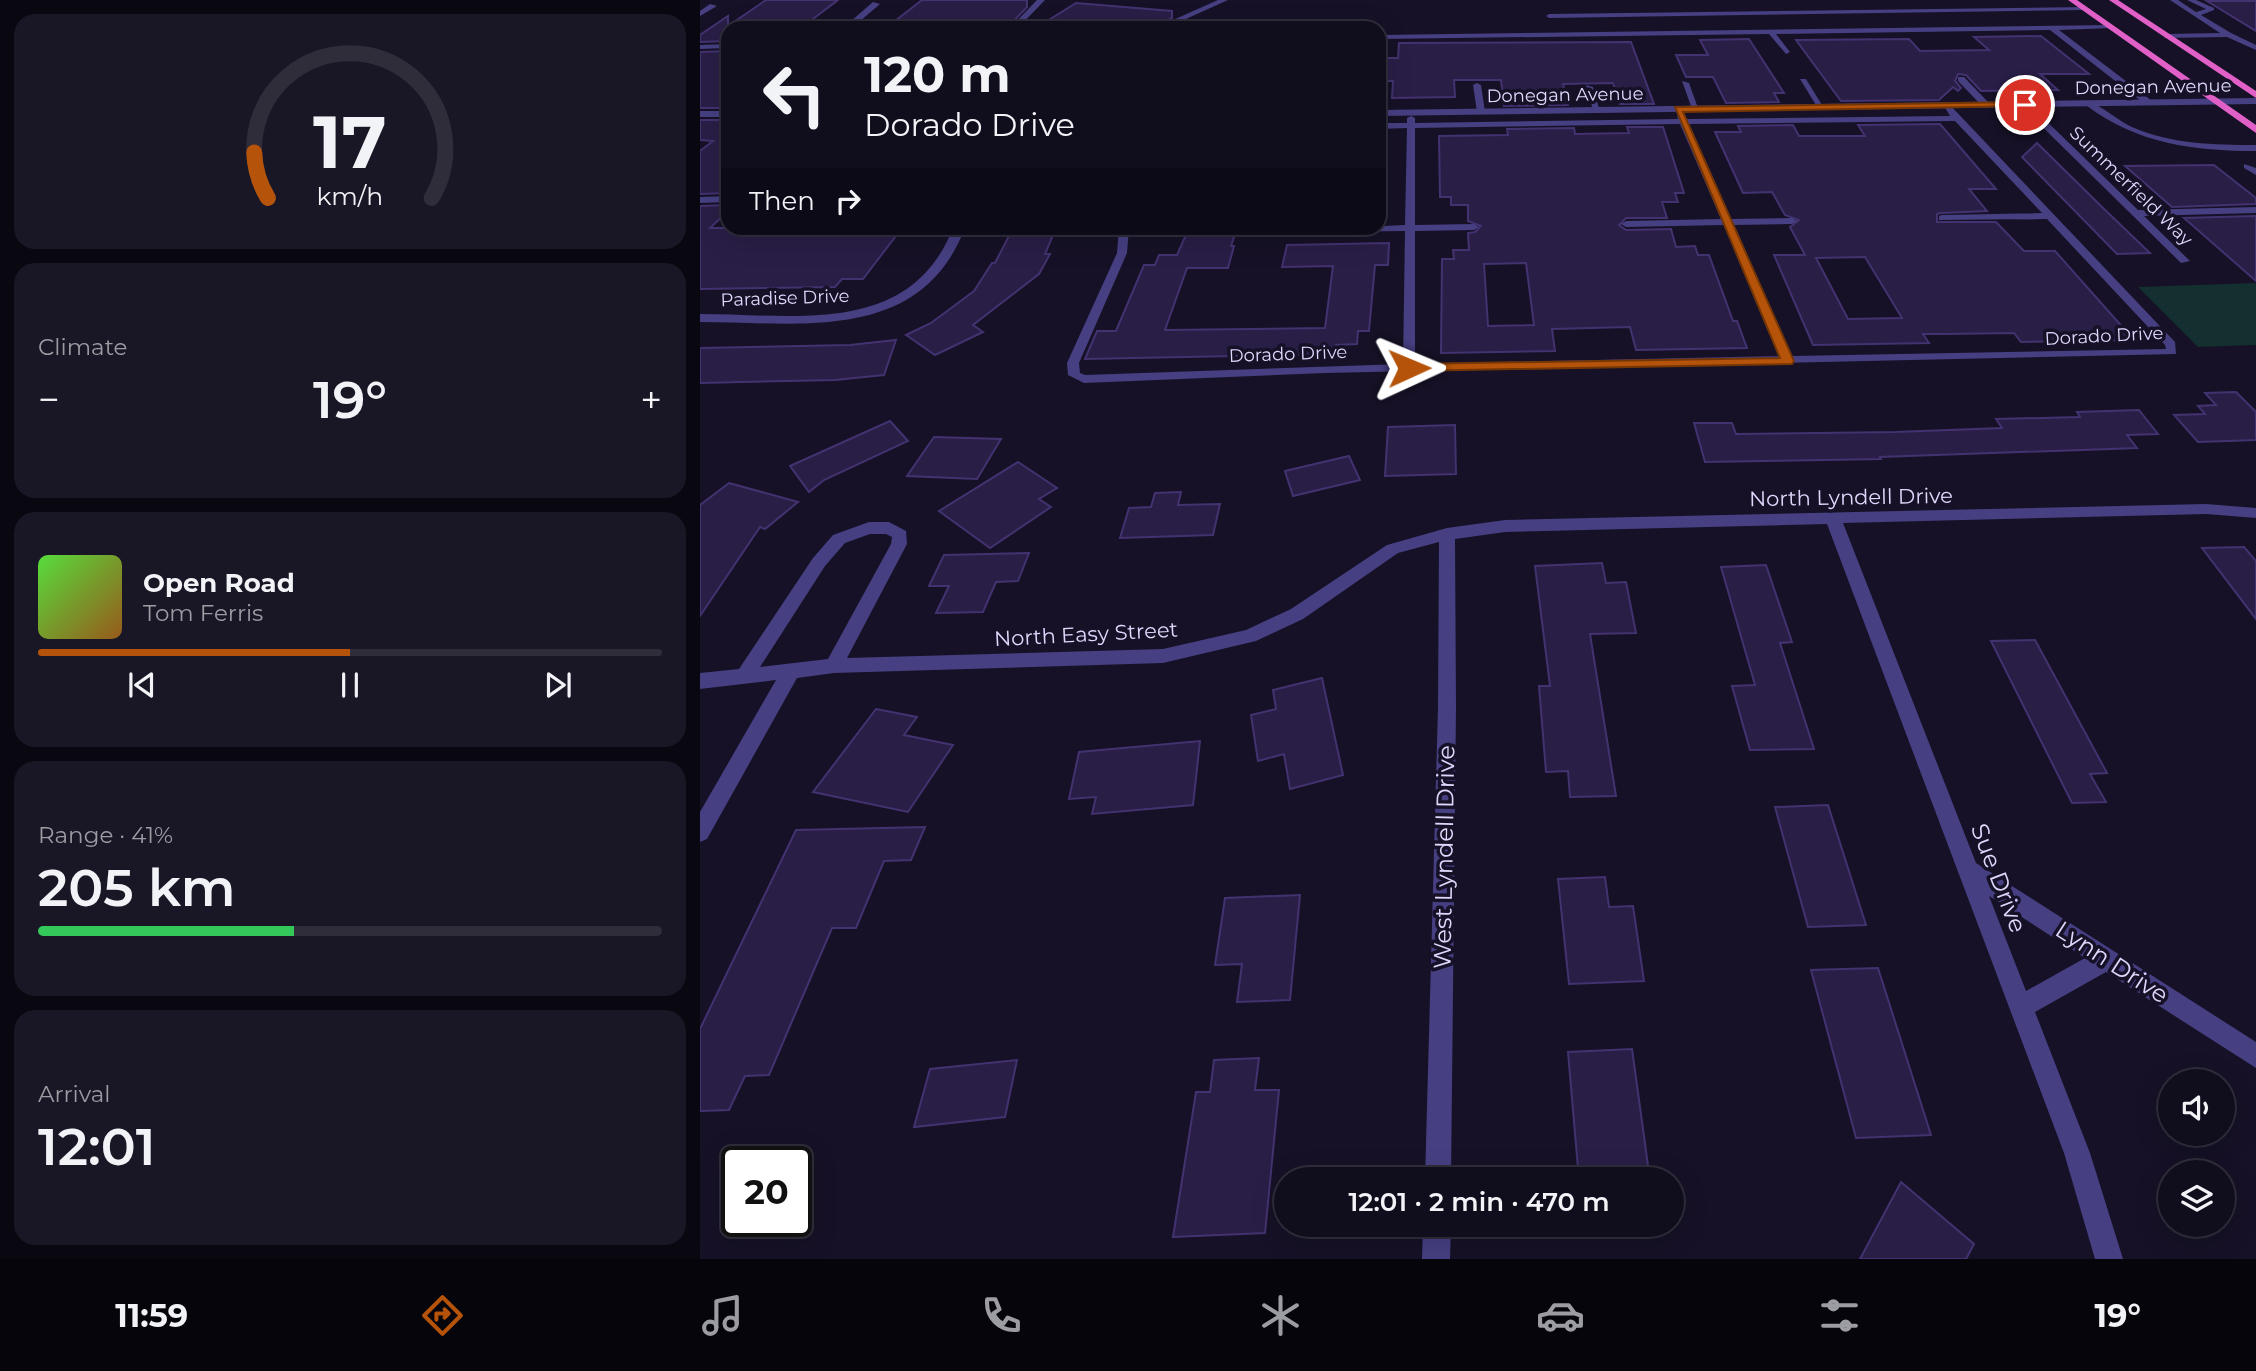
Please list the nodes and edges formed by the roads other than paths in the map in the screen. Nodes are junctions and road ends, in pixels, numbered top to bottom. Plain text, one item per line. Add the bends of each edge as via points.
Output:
1 (1041, 0) edge
2 (1224, 0) edge
3 (2072, 0) edge
4 (2113, 0) edge
5 (2173, 0) edge
6 (2190, 0) edge
7 (876, 4) dead end
8 (713, 6) dead end
9 (2083, 8) junction
10 (2195, 14) junction
11 (700, 15) edge
12 (1549, 16) dead end
13 (855, 21) edge
14 (1021, 21) edge
15 (1175, 21) edge
16 (2110, 27) junction
17 (2052, 28) junction
18 (1771, 32) junction
19 (2228, 35) junction
20 (2167, 36) junction
21 (1386, 37) edge
22 (721, 46) edge
23 (700, 47) edge
24 (2256, 48) edge
25 (1786, 52) dead end
26 (1961, 79) dead end
27 (1803, 81) dead end
28 (1685, 83) dead end
29 (1477, 85) dead end
30 (1589, 87) dead end
31 (2256, 95) edge
32 (2256, 101) edge
33 (2216, 102) junction
34 (2149, 103) junction
35 (2090, 104) junction
36 (1986, 105) junction
37 (2025, 105) junction
38 (1946, 106) junction
39 (1822, 108) junction
40 (1678, 109) junction
41 (1696, 109) junction
42 (1597, 110) junction
43 (1482, 112) junction
44 (1386, 113) edge
45 (1411, 113) junction
46 (700, 114) edge
47 (721, 114) edge
48 (1957, 118) junction
49 (1684, 123) junction
50 (1386, 126) edge
51 (1411, 126) junction
52 (2256, 130) edge
53 (2256, 148) edge
54 (2247, 166) dead end
55 (2256, 172) edge
56 (721, 199) edge
57 (700, 200) edge
58 (2256, 210) edge
59 (2136, 213) junction
60 (2049, 216) junction
61 (1942, 218) dead end
62 (1792, 221) dead end
63 (1728, 222) junction
64 (1626, 224) dead end
65 (1474, 227) dead end
66 (1386, 228) edge
67 (1412, 228) junction
68 (956, 235) edge
69 (1123, 235) edge
70 (2185, 261) dead end
71 (700, 318) edge
72 (1788, 361) junction
73 (1409, 368) junction
74 (2256, 513) edge
75 (1833, 518) junction
76 (1447, 534) junction
77 (834, 666) junction
78 (792, 669) junction
79 (746, 674) junction
80 (700, 681) edge
81 (700, 832) edge
82 (1968, 870) junction
83 (2108, 958) junction
84 (2021, 1007) junction
85 (2256, 1056) edge
86 (1437, 1167) edge
87 (1437, 1237) edge
88 (1436, 1259) edge
89 (2109, 1259) edge

1 - 14 street
2 - 15 street
3 - 9 highway
4 - 20 highway
5 - 10 lane
6 - 10 lane via 2213,9
7 - 13 street
8 - 11 street
9 - 12 lane
9 - 16 highway
10 - 19 lane
16 - 17 lane
16 - 33 highway
17 - 18 lane
17 - 34 lane
18 - 21 lane
18 - 25 lane
19 - 20 lane
19 - 24 lane
20 - 31 highway
22 - 23 street
26 - 36 lane
27 - 39 lane
28 - 41 lane
29 - 43 lane
30 - 42 lane
32 - 33 street, Donegan Avenue
33 - 34 street, Donegan Avenue
33 - 52 highway
34 - 35 street, Donegan Avenue
35 - 37 street, Donegan Avenue
35 - 53 lane via 2108,120 2175,146
36 - 37 street, Donegan Avenue
36 - 38 street, Donegan Avenue
37 - 59 lane, Summerfield Way
38 - 39 street, Donegan Avenue
38 - 48 lane, Dorado Drive
39 - 41 street, Donegan Avenue
40 - 41 street, Donegan Avenue
40 - 42 street, Donegan Avenue
40 - 49 lane
42 - 43 street, Donegan Avenue
43 - 45 street, Donegan Avenue
44 - 45 street, Donegan Avenue
45 - 51 lane
46 - 47 street
48 - 49 lane
48 - 60 lane, Dorado Drive
49 - 51 lane
49 - 63 lane
50 - 51 lane
51 - 67 lane
54 - 55 lane
56 - 57 street
58 - 59 lane
59 - 70 lane, Summerfield Way
60 - 61 lane
60 - 72 lane, Dorado Drive via 2171,344 2172,352
62 - 63 lane
63 - 64 lane
63 - 72 lane
65 - 67 lane
66 - 67 lane
67 - 73 lane
68 - 71 street, Paradise Drive via 922,284 894,304 841,315
69 - 73 lane, Dorado Drive via 1122,253 1073,363 1074,375 1084,379
72 - 73 lane, Dorado Drive
74 - 75 street, North Lyndell Drive via 2206,509
75 - 76 street, North Lyndell Drive via 1505,526
75 - 82 street, Sue Drive
76 - 77 street, North Easy Street via 1393,549 1297,614 1250,636 1200,649 1140,658
76 - 86 street, West Lyndell Drive
77 - 78 street, North Easy Street
77 - 79 street via 899,544 900,535 889,528 869,528 839,539
78 - 79 street, North Easy Street
78 - 81 street
79 - 80 street, North Easy Street
82 - 83 street, Lynn Drive
82 - 84 street, Sue Drive
83 - 84 street
83 - 85 street, Lynn Drive
84 - 89 street, Sue Drive via 2077,1153
87 - 88 street

